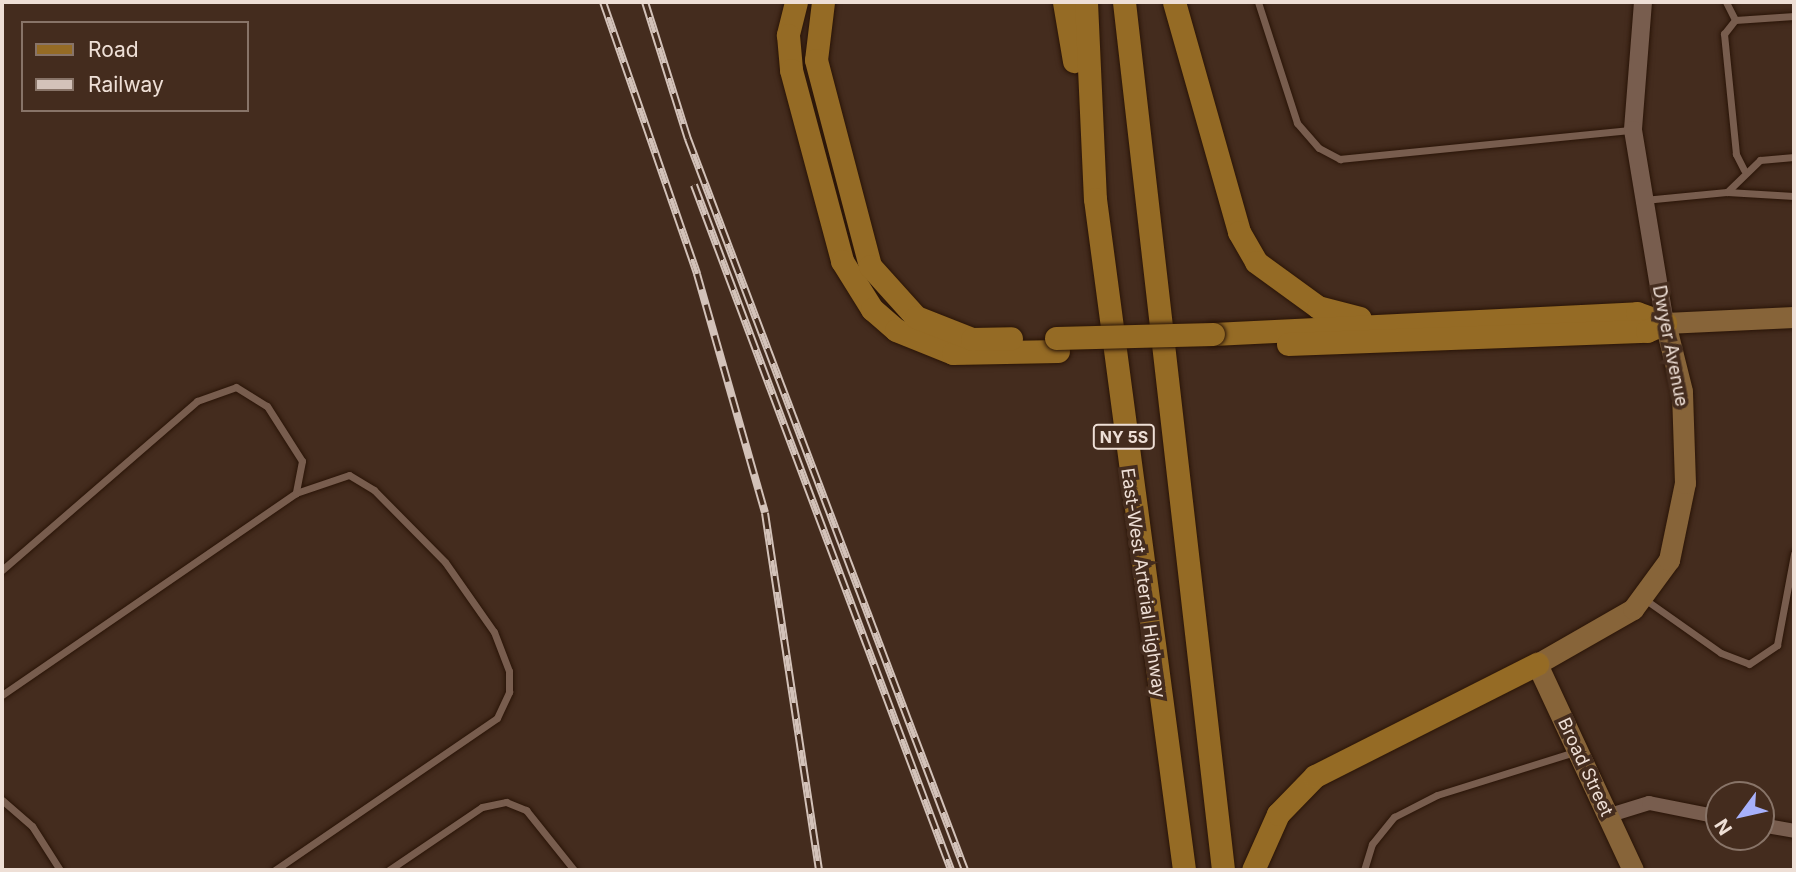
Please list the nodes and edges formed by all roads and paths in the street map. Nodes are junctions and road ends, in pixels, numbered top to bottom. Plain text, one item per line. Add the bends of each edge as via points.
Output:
1 (796, 2) edge
2 (823, 2) edge
3 (1064, 2) edge
4 (1086, 2) edge
5 (1124, 2) edge
6 (1174, 2) edge
7 (1258, 2) edge
8 (1643, 2) edge
9 (1726, 2) edge
10 (1794, 16) edge
11 (1735, 20) junction
12 (1633, 130) junction
13 (1091, 154) junction
14 (1794, 157) edge
15 (1744, 170) junction
16 (1727, 192) junction
17 (1794, 196) edge
18 (1644, 201) junction
19 (1794, 317) edge
20 (1394, 322) junction
21 (1665, 323) junction
22 (1213, 340) junction
23 (1057, 344) junction
24 (296, 493) junction
25 (1794, 554) edge
26 (2, 570) edge
27 (1642, 598) junction
28 (1537, 664) junction
29 (2, 695) edge
30 (1577, 751) junction
31 (2, 800) edge
32 (1705, 814) edge
33 (1607, 816) junction
34 (1775, 828) edge
35 (1794, 831) edge
36 (60, 870) edge
37 (275, 870) edge
38 (389, 870) edge
39 (574, 870) edge
40 (1184, 870) edge
41 (1223, 870) edge
42 (1253, 870) edge
43 (1364, 870) edge
44 (1633, 870) edge

1 - 23 main road via 791,70 842,261 872,309 896,330 953,353
2 - 23 main road via 816,61 870,266 916,317 945,331 972,339
3 - 13 main road
4 - 13 main road, East-West Arterial Highway / NY 5S
5 - 41 main road, NY 5S
6 - 20 main road via 1239,232 1256,262 1318,307
7 - 12 lane via 1297,122 1319,148 1340,159
8 - 12 street, Dwyer Avenue
9 - 11 lane
10 - 11 lane
11 - 15 lane via 1724,34 1736,154
12 - 18 street, Dwyer Avenue
13 - 40 main road, East-West Arterial Highway / NY 5S
14 - 15 lane via 1760,160
15 - 16 lane
16 - 17 lane
16 - 18 lane
18 - 21 street, Dwyer Avenue
19 - 21 main road
20 - 21 main road via 1637,313
20 - 22 main road
21 - 22 main road via 1647,331
21 - 27 main road, Dwyer Avenue via 1682,391 1684,507 1669,560
22 - 23 main road, bridge
24 - 26 lane via 302,461 267,406 236,387 197,401
24 - 29 lane
24 - 37 lane via 349,475 374,491 446,562 494,632 509,671 509,692 497,718
25 - 27 lane via 1777,645 1749,664 1721,653
27 - 28 main road, Dwyer Avenue via 1606,628
28 - 30 main road, Broad Street
28 - 42 main road via 1315,776 1278,814
30 - 33 main road, Broad Street
30 - 43 lane via 1437,795 1394,817 1372,844
31 - 36 lane via 32,826
32 - 33 street via 1649,803
33 - 44 main road, Broad Street
34 - 35 street
38 - 39 lane via 482,807 506,802 526,810

